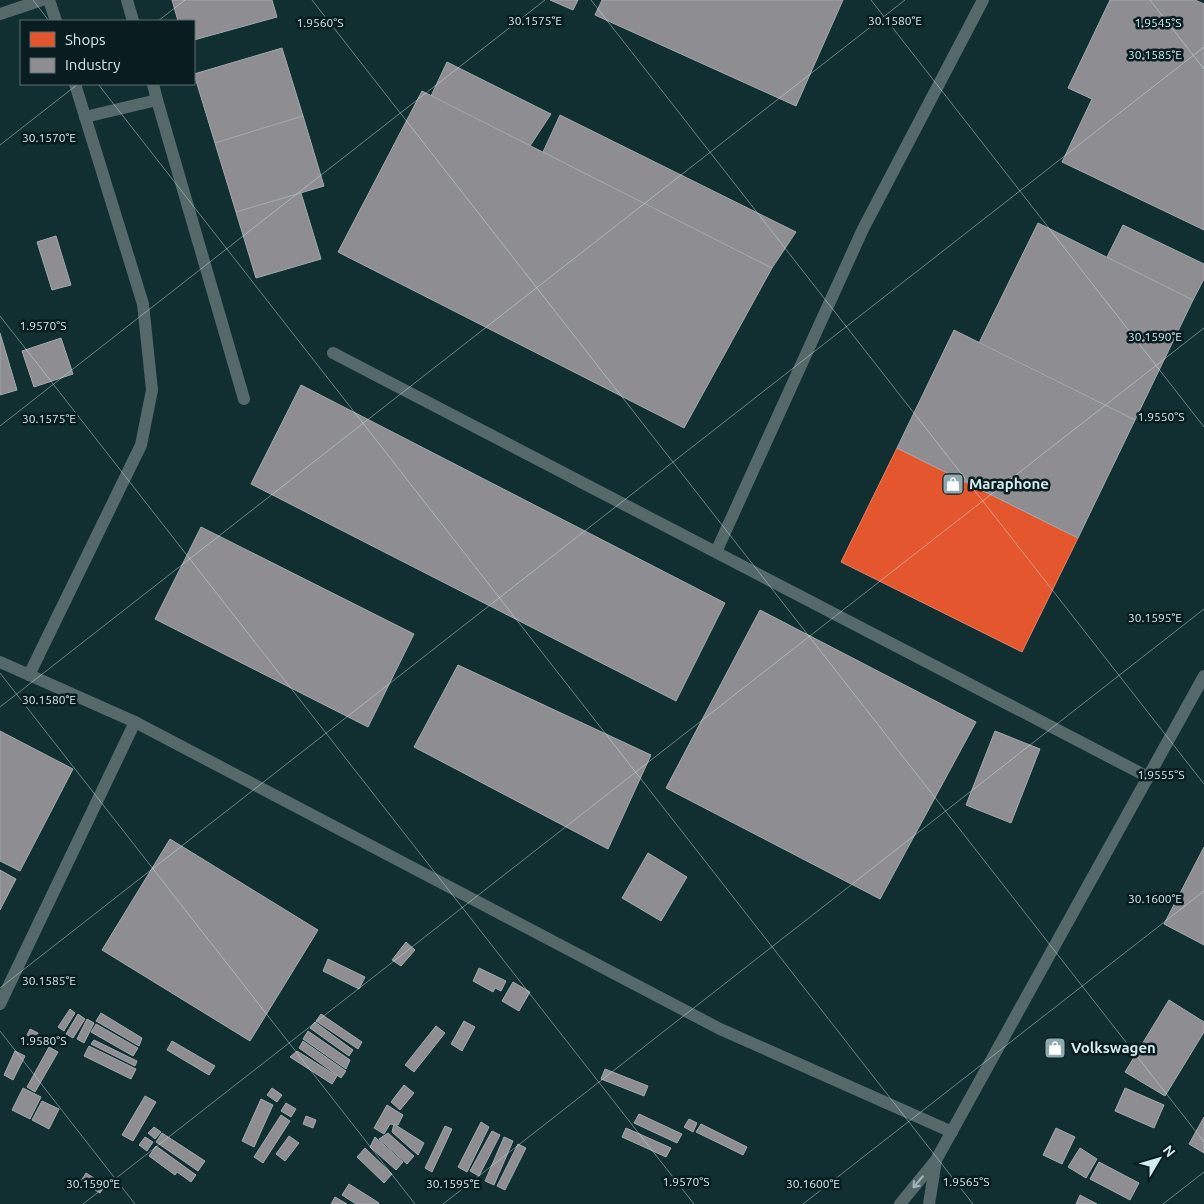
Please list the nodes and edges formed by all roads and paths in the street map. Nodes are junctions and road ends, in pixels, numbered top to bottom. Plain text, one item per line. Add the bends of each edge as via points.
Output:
1 (42, 0) edge
2 (50, 0) edge
3 (127, 0) edge
4 (983, 0) edge
5 (0, 14) edge
6 (56, 20) edge
7 (134, 20) edge
8 (75, 85) edge
9 (152, 85) edge
10 (157, 100) junction
11 (85, 117) junction
12 (333, 353) dead end
13 (244, 399) dead end
14 (716, 552) junction
15 (0, 662) edge
16 (29, 675) junction
17 (1204, 676) edge
18 (135, 722) junction
19 (1148, 777) junction
20 (0, 1004) edge
21 (952, 1132) junction
22 (936, 1160) junction
23 (900, 1204) edge
24 (929, 1204) edge

1 - 5 lane
2 - 6 lane
3 - 7 lane
4 - 14 lane via 863,229
8 - 11 lane
9 - 10 lane
10 - 11 lane
10 - 13 lane
11 - 16 lane via 143,304 152,390 141,445
12 - 14 lane
14 - 19 lane
15 - 16 lane
16 - 18 lane
17 - 19 lane
18 - 20 lane
18 - 21 lane via 720,1030
19 - 21 lane
21 - 22 lane
22 -> 23 lane
22 - 24 lane

